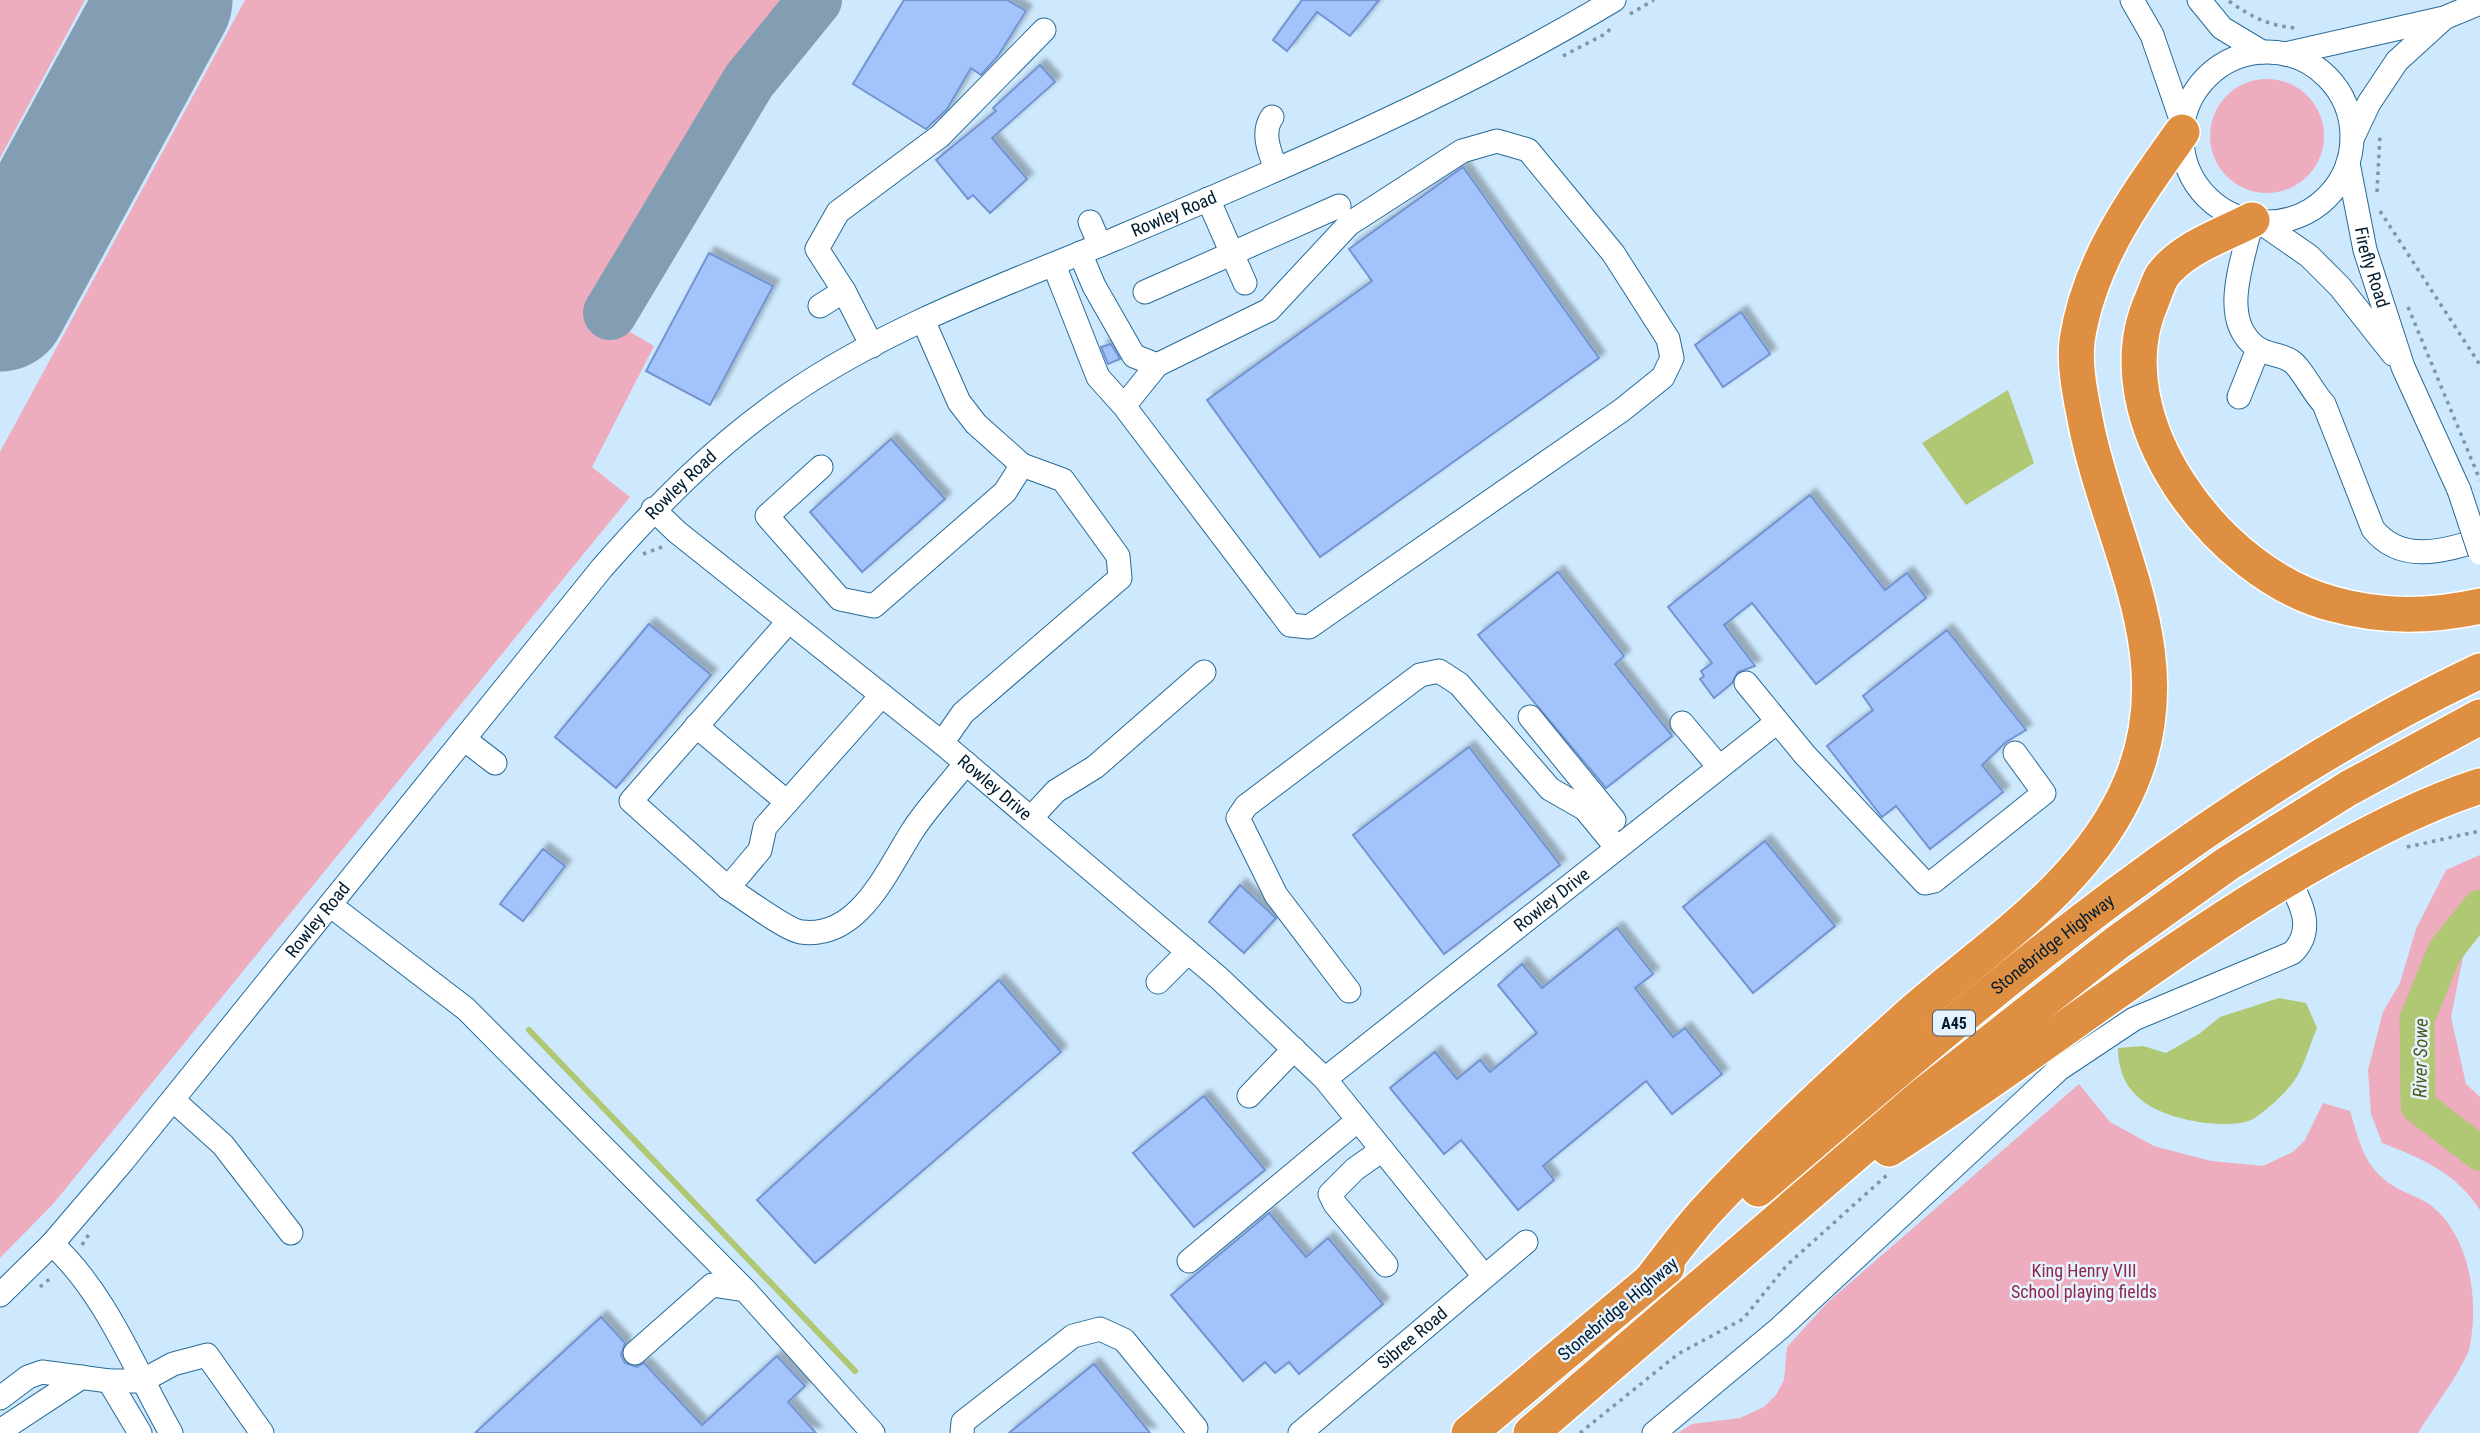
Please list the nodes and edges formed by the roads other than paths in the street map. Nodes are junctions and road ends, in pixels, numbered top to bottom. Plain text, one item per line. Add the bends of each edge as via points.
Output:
1 (1614, 0) edge
2 (2132, 0) edge
3 (2199, 0) edge
4 (2480, 3) edge
5 (1583, 8) edge
6 (2444, 18) junction
7 (1044, 30) dead end
8 (2262, 52) junction
9 (2285, 54) junction
10 (1272, 117) dead end
11 (2182, 129) junction
12 (2352, 140) junction
13 (2348, 163) junction
14 (1276, 169) junction
15 (1208, 199) junction
16 (1339, 206) dead end
17 (2256, 221) junction
18 (1090, 222) dead end
19 (1090, 249) junction
20 (1231, 254) junction
21 (1054, 265) junction
22 (1245, 283) dead end
23 (844, 291) junction
24 (1145, 292) dead end
25 (820, 306) dead end
26 (923, 320) junction
27 (872, 346) junction
28 (2258, 349) junction
29 (1157, 365) junction
30 (2403, 367) junction
31 (2239, 397) dead end
32 (1124, 406) junction
33 (1022, 465) junction
34 (821, 467) dead end
35 (2470, 485) edge
36 (653, 509) junction
37 (2480, 540) edge
38 (2480, 553) edge
39 (2480, 607) edge
40 (789, 621) junction
41 (2480, 671) edge
42 (1204, 673) dead end
43 (1746, 683) dead end
44 (881, 695) junction
45 (1530, 717) dead end
46 (2480, 717) edge
47 (1777, 722) junction
48 (1682, 723) dead end
49 (696, 726) junction
50 (464, 739) junction
51 (942, 743) junction
52 (2015, 753) dead end
53 (495, 763) dead end
54 (967, 763) junction
55 (1719, 767) junction
56 (2480, 786) edge
57 (787, 802) junction
58 (1031, 818) junction
59 (1623, 843) junction
60 (2288, 878) junction
61 (728, 887) junction
62 (330, 905) junction
63 (1188, 952) junction
64 (1158, 982) dead end
65 (1349, 991) dead end
66 (1294, 1049) junction
67 (1325, 1079) junction
68 (1249, 1097) dead end
69 (173, 1100) junction
70 (1358, 1120) junction
71 (1382, 1150) junction
72 (1791, 1212) junction
73 (291, 1233) dead end
74 (1526, 1242) dead end
75 (52, 1244) junction
76 (1189, 1261) dead end
77 (1386, 1265) dead end
78 (1484, 1276) junction
79 (1651, 1280) junction
80 (745, 1290) junction
81 (0, 1295) edge
82 (635, 1353) dead end
83 (82, 1377) junction
84 (109, 1381) junction
85 (142, 1381) junction
86 (0, 1398) edge
87 (1196, 1429) dead end
88 (0, 1431) edge
89 (138, 1432) edge
90 (171, 1433) edge
91 (262, 1433) edge
92 (873, 1433) edge
93 (962, 1433) edge
94 (1300, 1433) edge
95 (1469, 1433) edge
96 (1531, 1433) edge
97 (1654, 1433) edge

1 - 5 street, Rowley Road
2 - 11 street via 2152,35
3 - 8 street via 2222,28
4 - 6 street
5 - 14 street, Rowley Road via 1473,79
6 - 9 street
6 - 12 street via 2397,61 2369,103
7 - 23 street via 940,136 838,212 817,249
8 - 9 street
8 - 11 street via 2218,67 2201,83
9 - 12 street via 2307,62 2341,94 2350,116
10 - 14 street via 1266,125
11 - 17 street via 2189,168 2209,199 2229,213
11 - 79 highway via 2110,238 2091,283 2077,344 2079,389 2090,442 2146,630 2149,689 2143,741 2132,780 2098,843 2062,884 1817,1101 1706,1211
12 - 13 street
13 - 17 street via 2323,201 2294,217
13 - 30 street, Firefly Road via 2365,250
14 - 15 street, Rowley Road
15 - 19 street, Rowley Road
15 - 20 street
16 - 20 street
17 - 28 street via 2235,314 2241,334
17 - 30 street, Firefly Road via 2309,256 2340,287
17 - 39 highway via 2202,245 2170,269 2143,320 2138,359 2142,396 2168,465 2206,520 2234,548 2286,585 2332,604 2386,613 2437,616
18 - 19 street
19 - 21 street, Rowley Road
19 - 29 street via 1094,286 1134,356
20 - 22 street
20 - 24 street
21 - 26 street, Rowley Road
21 - 32 street via 1098,377
23 - 25 street
23 - 27 street
26 - 27 street, Rowley Road
26 - 33 street via 959,402 975,424
27 - 36 street, Rowley Road via 788,396 730,439
28 - 31 street
28 - 37 street via 2293,362 2324,404 2373,529 2384,542 2416,553
29 - 32 street
29 - 32 street via 1269,310 1349,224 1462,151 1497,141 1528,150 1613,253 1668,339 1672,358 1663,377 1622,410 1308,626 1290,625
30 - 35 street, Firefly Road
33 - 34 street via 1005,492 874,606 840,599 767,516
33 - 51 street via 1063,480 1118,556 1120,578 964,713
35 - 38 street, Firefly Road, bridge
36 - 40 street, Rowley Drive
36 - 50 street, Rowley Road
40 - 44 street, Rowley Drive
40 - 49 street
41 - 79 highway, Stonebridge Highway / A45 via 2332,751 2227,817 2096,909
42 - 58 street via 1095,767 1056,791
43 - 47 street
44 - 51 street, Rowley Drive
44 - 57 street
45 - 59 street
46 - 72 highway, Stonebridge Highway / A45 via 2238,857 2118,942 1922,1097
47 - 52 street via 1925,883 1934,881 2044,793
47 - 55 street, Rowley Drive
48 - 55 street
49 - 57 street
49 - 61 street via 631,801
50 - 53 street
50 - 62 street, Rowley Road
51 - 54 street, Rowley Drive
54 - 58 street, Rowley Drive
54 - 61 street via 914,828 887,874 840,926 819,933 798,932
55 - 59 street, Rowley Drive
56 - 60 highway via 2391,821
57 - 61 street via 765,827 760,850
58 - 63 street, Rowley Drive
59 - 65 street via 1585,809 1550,789 1459,684 1439,671 1420,675 1246,806 1238,818 1276,895
59 - 67 street, Rowley Drive
60 - 72 highway via 1933,1121
60 - 97 street via 2306,925 2302,943 2292,953 2134,1019 2085,1049 1780,1328
62 - 69 street, Rowley Road
62 - 80 street via 466,1010
63 - 64 street
63 - 66 street, Rowley Drive
66 - 67 street, Rowley Drive
66 - 68 street
67 - 70 street, Rowley Drive
69 - 73 street via 223,1145
69 - 75 street, Rowley Road
70 - 71 street, Rowley Drive
70 - 76 street
71 - 77 street via 1330,1194
71 - 78 street, Rowley Drive
72 - 96 highway, Stonebridge Highway / A45
74 - 78 street, Sibree Road
75 - 81 street, Rowley Road
75 - 85 street via 70,1260
78 - 94 street, Sibree Road
79 - 95 highway, Stonebridge Highway / A45
80 - 82 street via 712,1285
80 - 92 street
83 - 84 street
83 - 86 street via 42,1372
83 - 88 street
84 - 85 street
84 - 89 street
85 - 90 street
85 - 91 street via 173,1364 207,1355
87 - 93 street via 1124,1340 1100,1329 1073,1336 963,1422

